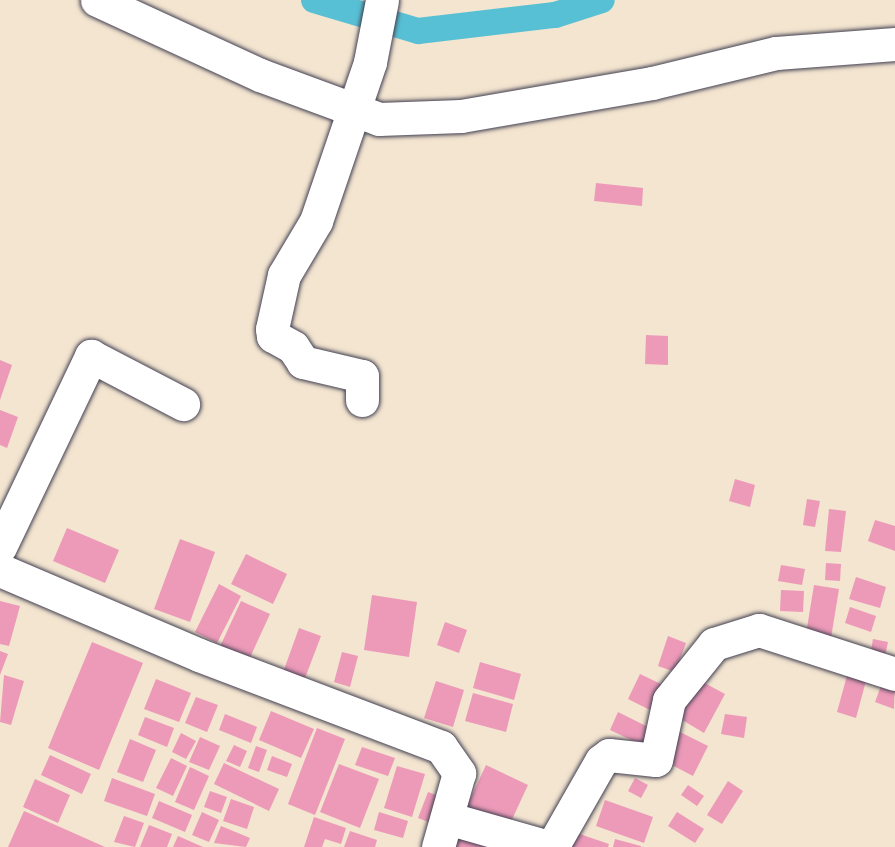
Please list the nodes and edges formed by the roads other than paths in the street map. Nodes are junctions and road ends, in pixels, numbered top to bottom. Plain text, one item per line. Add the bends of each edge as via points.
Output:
1 (97, 0) edge
2 (382, 0) edge
3 (895, 44) edge
4 (350, 109) junction
5 (362, 400) dead end
6 (183, 404) dead end
7 (0, 547) edge
8 (0, 570) edge
9 (895, 674) edge
10 (442, 833) edge
11 (550, 847) edge

1 - 4 street via 260,75
2 - 4 street via 370,62
3 - 4 street via 776,53 652,83 460,116 379,119
4 - 5 street via 316,221 284,275 273,336 293,347 303,362 362,376
6 - 7 street via 91,356
8 - 10 street via 199,655 441,747 459,773
9 - 11 street via 747,632 704,653 669,700 656,760 609,755 601,761
10 - 11 street

